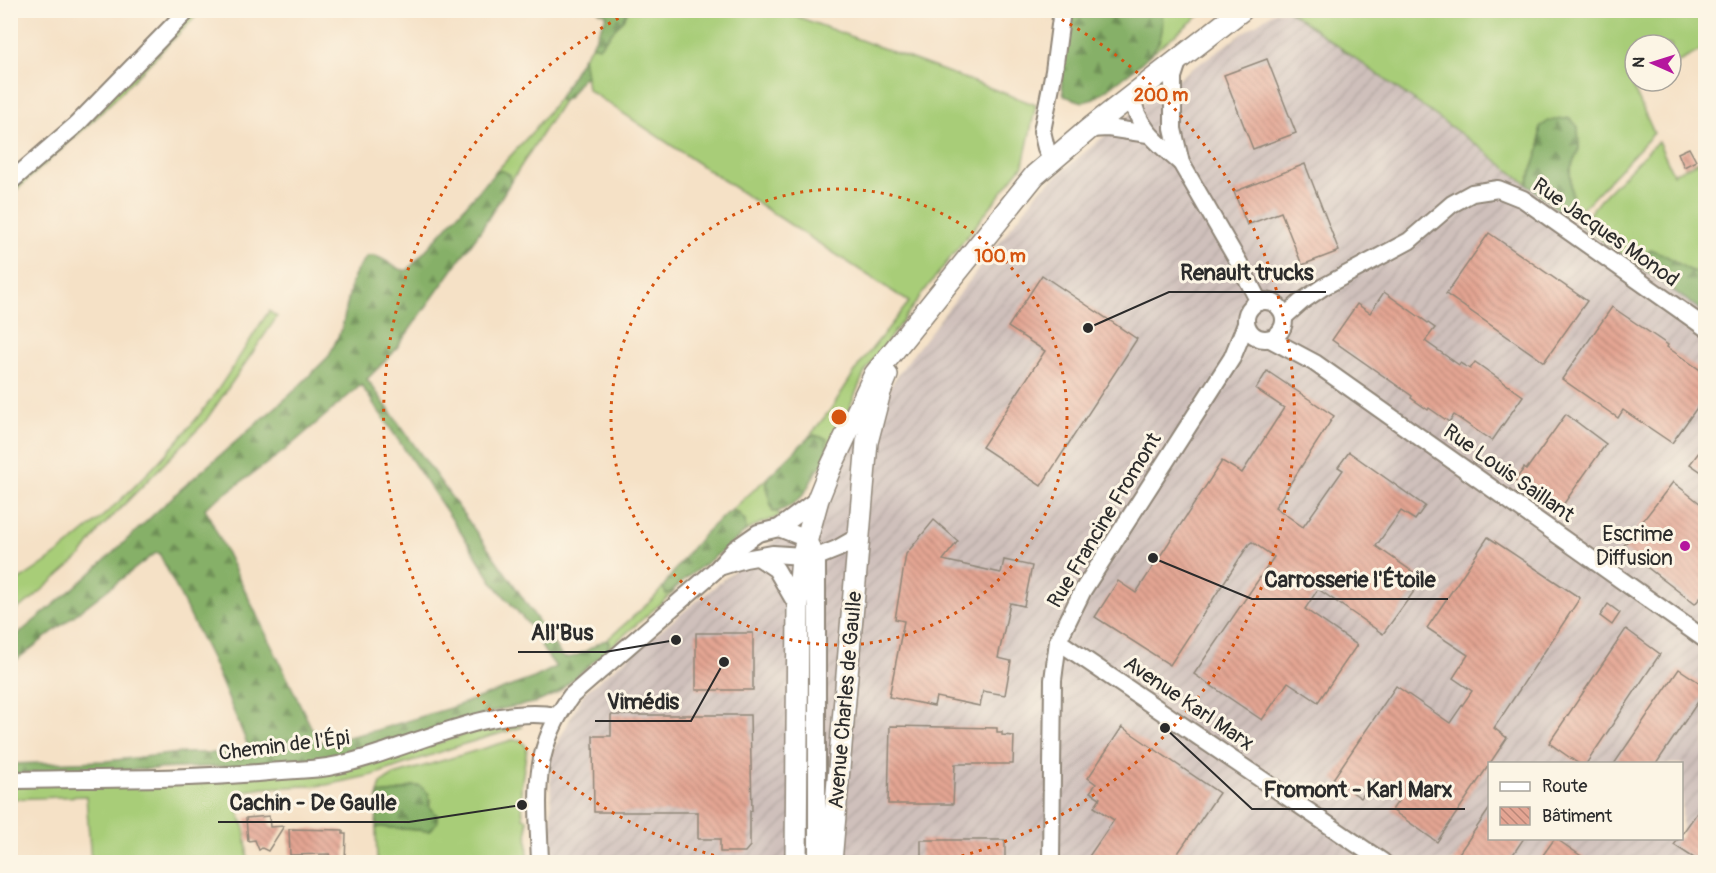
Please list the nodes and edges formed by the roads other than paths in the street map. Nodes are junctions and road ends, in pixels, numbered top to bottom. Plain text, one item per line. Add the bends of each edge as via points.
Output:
1 (188, 10) edge
2 (1062, 10) edge
3 (1236, 14) edge
4 (1179, 59) junction
5 (1132, 95) junction
6 (1089, 129) junction
7 (1148, 134) junction
8 (1052, 159) junction
9 (1181, 163) junction
10 (10, 182) edge
11 (1265, 319) junction
12 (1706, 328) edge
13 (898, 346) junction
14 (818, 499) junction
15 (779, 528) junction
16 (858, 537) junction
17 (808, 551) junction
18 (758, 557) junction
19 (718, 567) junction
20 (798, 607) junction
21 (1706, 640) edge
22 (1058, 641) junction
23 (556, 716) junction
24 (10, 780) edge
25 (540, 862) edge
26 (796, 862) edge
27 (817, 862) edge
28 (831, 862) edge
29 (1051, 862) edge
30 (1383, 862) edge

1 - 10 street via 77,124
2 - 8 street via 1042,131
3 - 4 main road
4 - 5 main road
4 - 9 street via 1173,77 1173,129
5 - 6 main road
5 - 7 street via 1133,109
6 - 7 street
6 - 8 main road
7 - 9 street
8 - 13 main road
9 - 11 street via 1239,263
11 - 12 street, Rue Jacques Monod via 1409,241 1452,204 1472,193 1498,189 1523,199
11 - 21 street, Rue Louis Saillant via 1315,363
11 - 22 street, Rue Francine Fromont via 1232,358 1083,590
13 - 14 main road via 875,374
13 - 16 main road via 867,442
14 - 15 street
14 - 17 main road
15 - 17 street
15 - 19 street via 758,533
16 - 17 street via 837,549
16 - 28 main road, Avenue Charles de Gaulle
17 - 18 street
17 - 20 main road, Avenue Charles de Gaulle
17 - 27 street, Avenue Charles de Gaulle
18 - 19 street
18 - 20 street via 776,569
19 - 23 street via 597,672
20 - 26 main road, Avenue Charles de Gaulle
22 - 29 street, Rue Francine Fromont via 1053,680
22 - 30 street, Avenue Karl Marx
23 - 24 street, Chemin de l'Épi via 512,715 482,721 328,767 220,776
23 - 25 street via 538,772

